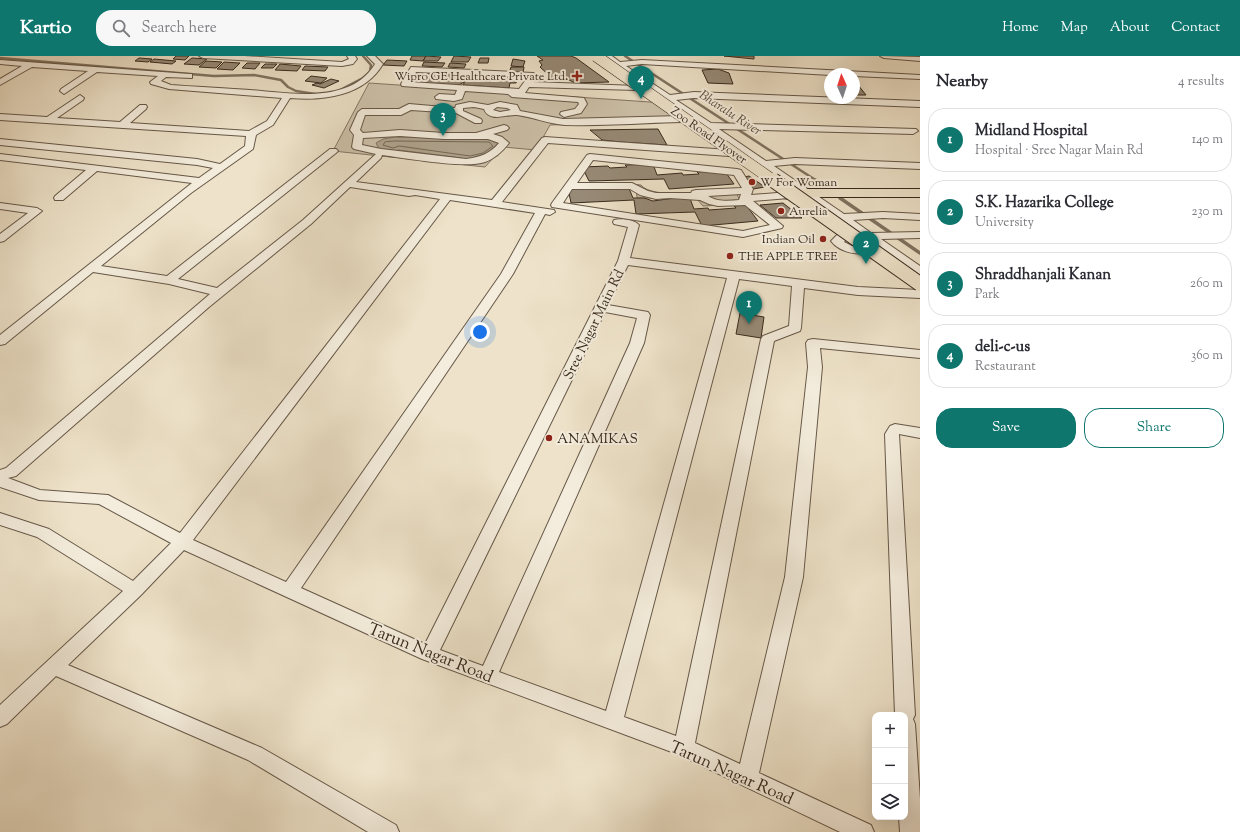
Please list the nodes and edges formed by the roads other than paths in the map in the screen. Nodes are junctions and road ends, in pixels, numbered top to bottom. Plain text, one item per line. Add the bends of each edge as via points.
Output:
1 (203, 56) edge
2 (351, 56) edge
3 (371, 56) edge
4 (590, 56) edge
5 (596, 56) edge
6 (602, 56) edge
7 (607, 56) edge
8 (884, 56) edge
9 (920, 59) edge
10 (0, 62) edge
11 (31, 64) junction
12 (619, 64) junction
13 (96, 69) junction
14 (189, 76) dead end
15 (162, 77) dead end
16 (920, 77) edge
17 (0, 83) edge
18 (527, 84) junction
19 (427, 86) junction
20 (637, 88) junction
21 (447, 89) junction
22 (461, 90) junction
23 (64, 91) dead end
24 (288, 95) junction
25 (80, 98) dead end
26 (452, 98) junction
27 (669, 98) junction
28 (502, 99) junction
29 (920, 104) edge
30 (144, 107) dead end
31 (461, 108) junction
32 (489, 108) junction
33 (499, 115) junction
34 (531, 116) junction
35 (0, 117) edge
36 (564, 118) junction
37 (680, 119) junction
38 (49, 120) junction
39 (484, 120) junction
40 (515, 120) junction
41 (122, 125) junction
42 (710, 126) junction
43 (504, 128) junction
44 (913, 131) dead end
45 (251, 134) junction
46 (359, 136) junction
47 (477, 136) junction
48 (0, 142) edge
49 (333, 152) dead end
50 (729, 153) junction
51 (378, 156) dead end
52 (0, 157) edge
53 (766, 164) junction
54 (920, 166) edge
55 (222, 167) junction
56 (95, 168) junction
57 (202, 181) junction
58 (348, 184) junction
59 (571, 184) junction
60 (726, 191) junction
61 (807, 193) junction
62 (920, 193) edge
63 (789, 195) junction
64 (447, 197) junction
65 (59, 198) dead end
66 (743, 199) junction
67 (495, 204) junction
68 (0, 206) edge
69 (542, 210) junction
70 (842, 217) junction
71 (920, 217) edge
72 (920, 235) edge
73 (870, 236) junction
74 (0, 239) edge
75 (624, 261) junction
76 (915, 263) edge
77 (90, 268) junction
78 (920, 271) edge
79 (734, 275) junction
80 (920, 277) edge
81 (169, 280) junction
82 (798, 283) junction
83 (920, 284) edge
84 (920, 290) edge
85 (220, 292) junction
86 (920, 294) edge
87 (601, 308) junction
88 (0, 341) edge
89 (920, 354) edge
90 (920, 433) edge
91 (0, 475) edge
92 (0, 481) edge
93 (0, 519) edge
94 (182, 542) junction
95 (135, 590) junction
96 (290, 590) junction
97 (429, 654) junction
98 (54, 667) junction
99 (488, 676) junction
100 (905, 712) edge
101 (0, 718) edge
102 (613, 722) junction
103 (684, 748) junction
104 (906, 748) edge
105 (747, 778) junction
106 (388, 832) edge
107 (863, 832) edge
108 (911, 832) edge

1 - 2 street via 342,64 350,62 353,59
3 - 24 street via 378,66 368,78 352,87 328,96
4 - 20 street
5 - 83 main road, Zoo Road Flyover, bridge
6 - 80 main road, Zoo Road Flyover
7 - 12 street
8 - 9 street
10 - 11 street
11 - 13 street
11 - 17 street
12 - 16 street via 640,62
12 - 27 street
13 - 14 street
13 - 23 street
15 - 24 street via 154,82 169,87
18 - 19 street via 521,92
18 - 19 street via 533,75 414,69 405,84
18 - 20 street
19 - 21 street via 426,88
20 - 37 street
21 - 22 street
21 - 26 street via 434,96
22 - 26 street via 459,97
22 - 28 street
24 - 45 street via 270,123
25 - 38 street
26 - 31 street via 454,104
27 - 29 street via 691,95
27 - 42 street
28 - 32 street
28 - 36 street via 581,100 583,104 578,111
28 - 40 street via 514,107
30 - 41 street
31 - 32 street via 474,104
31 - 39 street via 459,112
31 - 46 street via 409,107 395,112 362,112 355,130
32 - 33 street via 489,112
33 - 39 street
33 - 40 street
34 - 36 street
34 - 36 street via 552,110 563,112
34 - 40 street
35 - 38 street
36 - 37 street
37 - 50 street
38 - 41 street
39 - 43 street
40 - 43 street
41 - 45 street
42 - 44 street
42 - 53 street
43 - 47 street
45 - 55 street via 250,147
46 - 47 street via 400,133
46 - 47 street via 358,147 466,162 482,160 497,152 504,143 499,138
48 - 55 street via 197,162
49 - 81 street
50 - 63 street
50 - 67 street via 546,140
51 - 58 street
52 - 56 street
53 - 54 street via 794,162
53 - 61 street
55 - 57 street
56 - 57 street
56 - 65 street
57 - 77 street
58 - 64 street
58 - 85 street via 307,222
59 - 60 street via 641,185 654,193
59 - 66 street via 632,186 656,196 703,197 707,201
59 - 66 street via 590,157 737,172 748,189
59 - 66 street via 556,205 743,234 778,226
60 - 66 street
60 - 66 street
61 - 62 main road
61 - 63 main road
61 - 70 street
63 - 66 street
63 - 84 street via 843,235 837,241 845,248 865,250
64 - 67 street
64 - 94 street
67 - 69 street
68 - 74 street via 37,212
69 - 75 street via 634,225
69 - 96 street via 503,280
70 - 71 street
70 - 73 street
72 - 73 street
73 - 76 street
75 - 79 street, Sree Nagar Main Rd
75 - 87 street, Sree Nagar Main Rd
76 - 78 street
77 - 81 street
77 - 88 street
79 - 82 street, Sree Nagar Main Rd
79 - 102 street
81 - 85 street
82 - 86 street, Sree Nagar Main Rd via 858,291
82 - 103 street via 796,328 768,339
85 - 91 street via 11,472
87 - 97 street, Sree Nagar Main Rd
87 - 99 street via 644,315 637,343
89 - 105 street via 813,343 815,367 794,577
90 - 100 street via 895,429 892,434
92 - 94 street, Tarun Nagar Road via 39,495 102,499
93 - 95 street via 43,533
94 - 95 street
94 - 96 street, Tarun Nagar Road
95 - 98 street
96 - 97 street, Tarun Nagar Road
97 - 99 street, Tarun Nagar Road
98 - 101 street
98 - 106 street via 255,754
99 - 102 street, Tarun Nagar Road
102 - 103 street, Tarun Nagar Road
103 - 105 street, Tarun Nagar Road
104 - 108 street
105 - 107 street, Tarun Nagar Road

